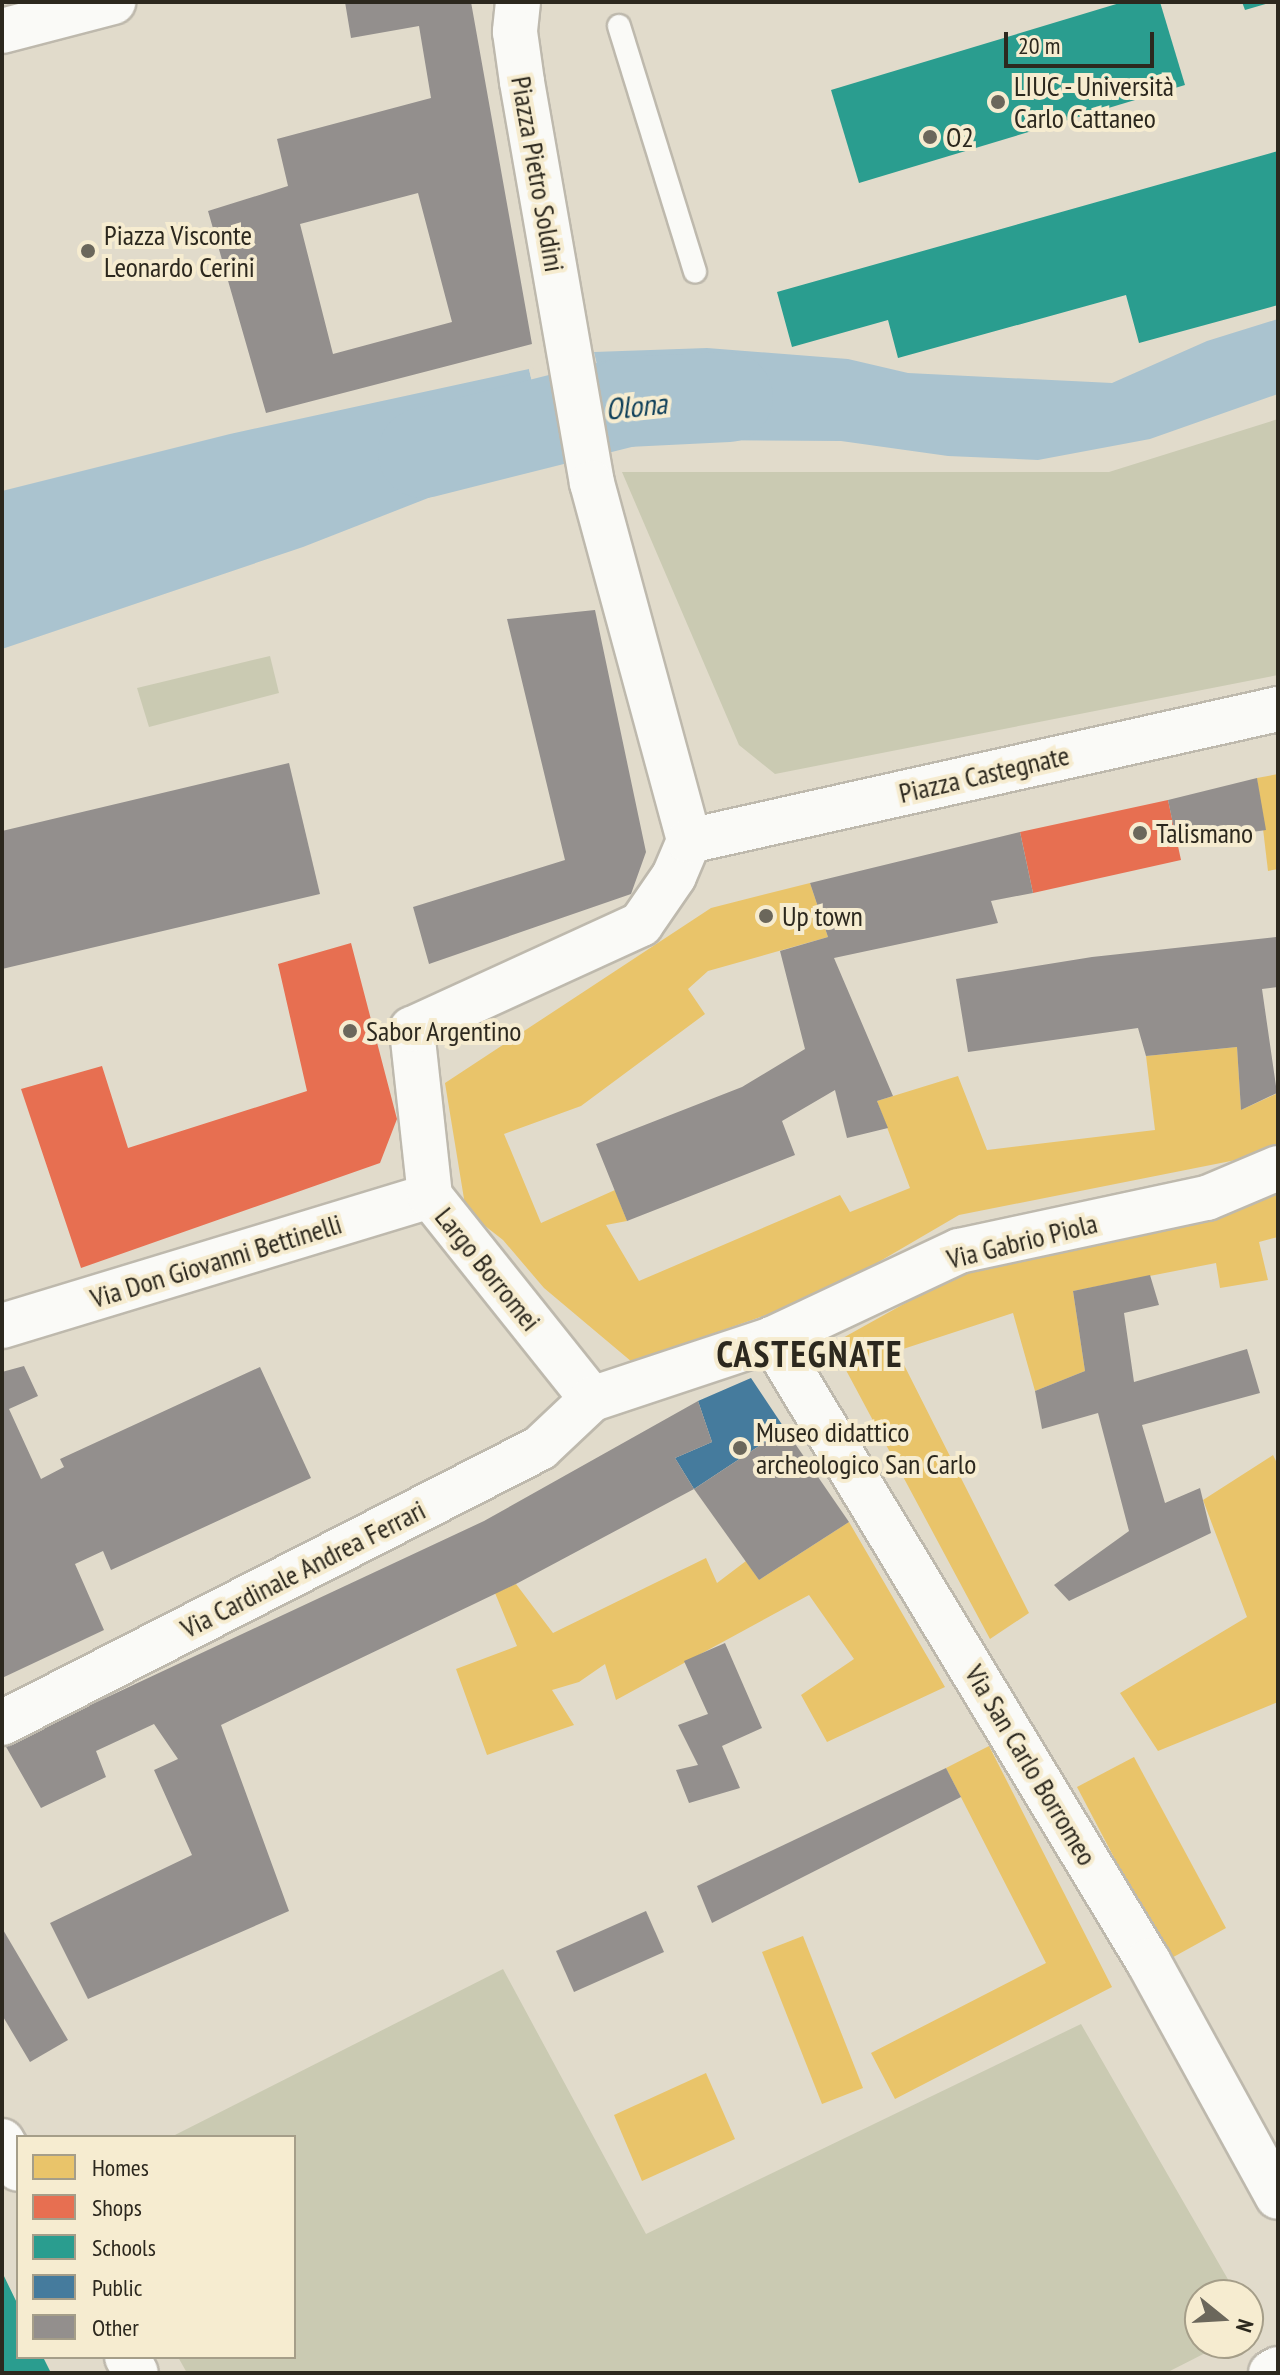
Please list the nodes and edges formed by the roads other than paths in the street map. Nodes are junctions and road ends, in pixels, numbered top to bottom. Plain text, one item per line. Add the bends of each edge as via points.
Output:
1 (113, 2) edge
2 (518, 2) edge
3 (619, 26) dead end
4 (2, 31) edge
5 (695, 272) dead end
6 (1278, 709) edge
7 (689, 841) junction
8 (1278, 1168) edge
9 (430, 1196) junction
10 (2, 1326) edge
11 (772, 1339) junction
12 (592, 1399) junction
13 (2, 1723) edge
14 (2, 2141) edge
15 (16, 2166) edge
16 (1278, 2197) edge
17 (1278, 2369) edge
18 (1271, 2373) edge

1 - 4 street
2 - 7 street, Piazza Pietro Soldini via 517,45 592,483
3 - 5 lane
6 - 7 street, Piazza Castegnate
7 - 9 street, Largo Borromei via 674,876 641,924 412,1029
8 - 11 street, Via Gabrio Piola via 1207,1198 959,1251
9 - 10 street, Via Don Giovanni Bettinelli
9 - 12 street, Largo Borromei
11 - 12 street, Via Gabrio Piola
11 - 16 street, Via San Carlo Borromeo via 1148,1961
12 - 13 street, Via Cardinale Andrea Ferrari via 540,1448
14 - 15 street
17 - 18 street

